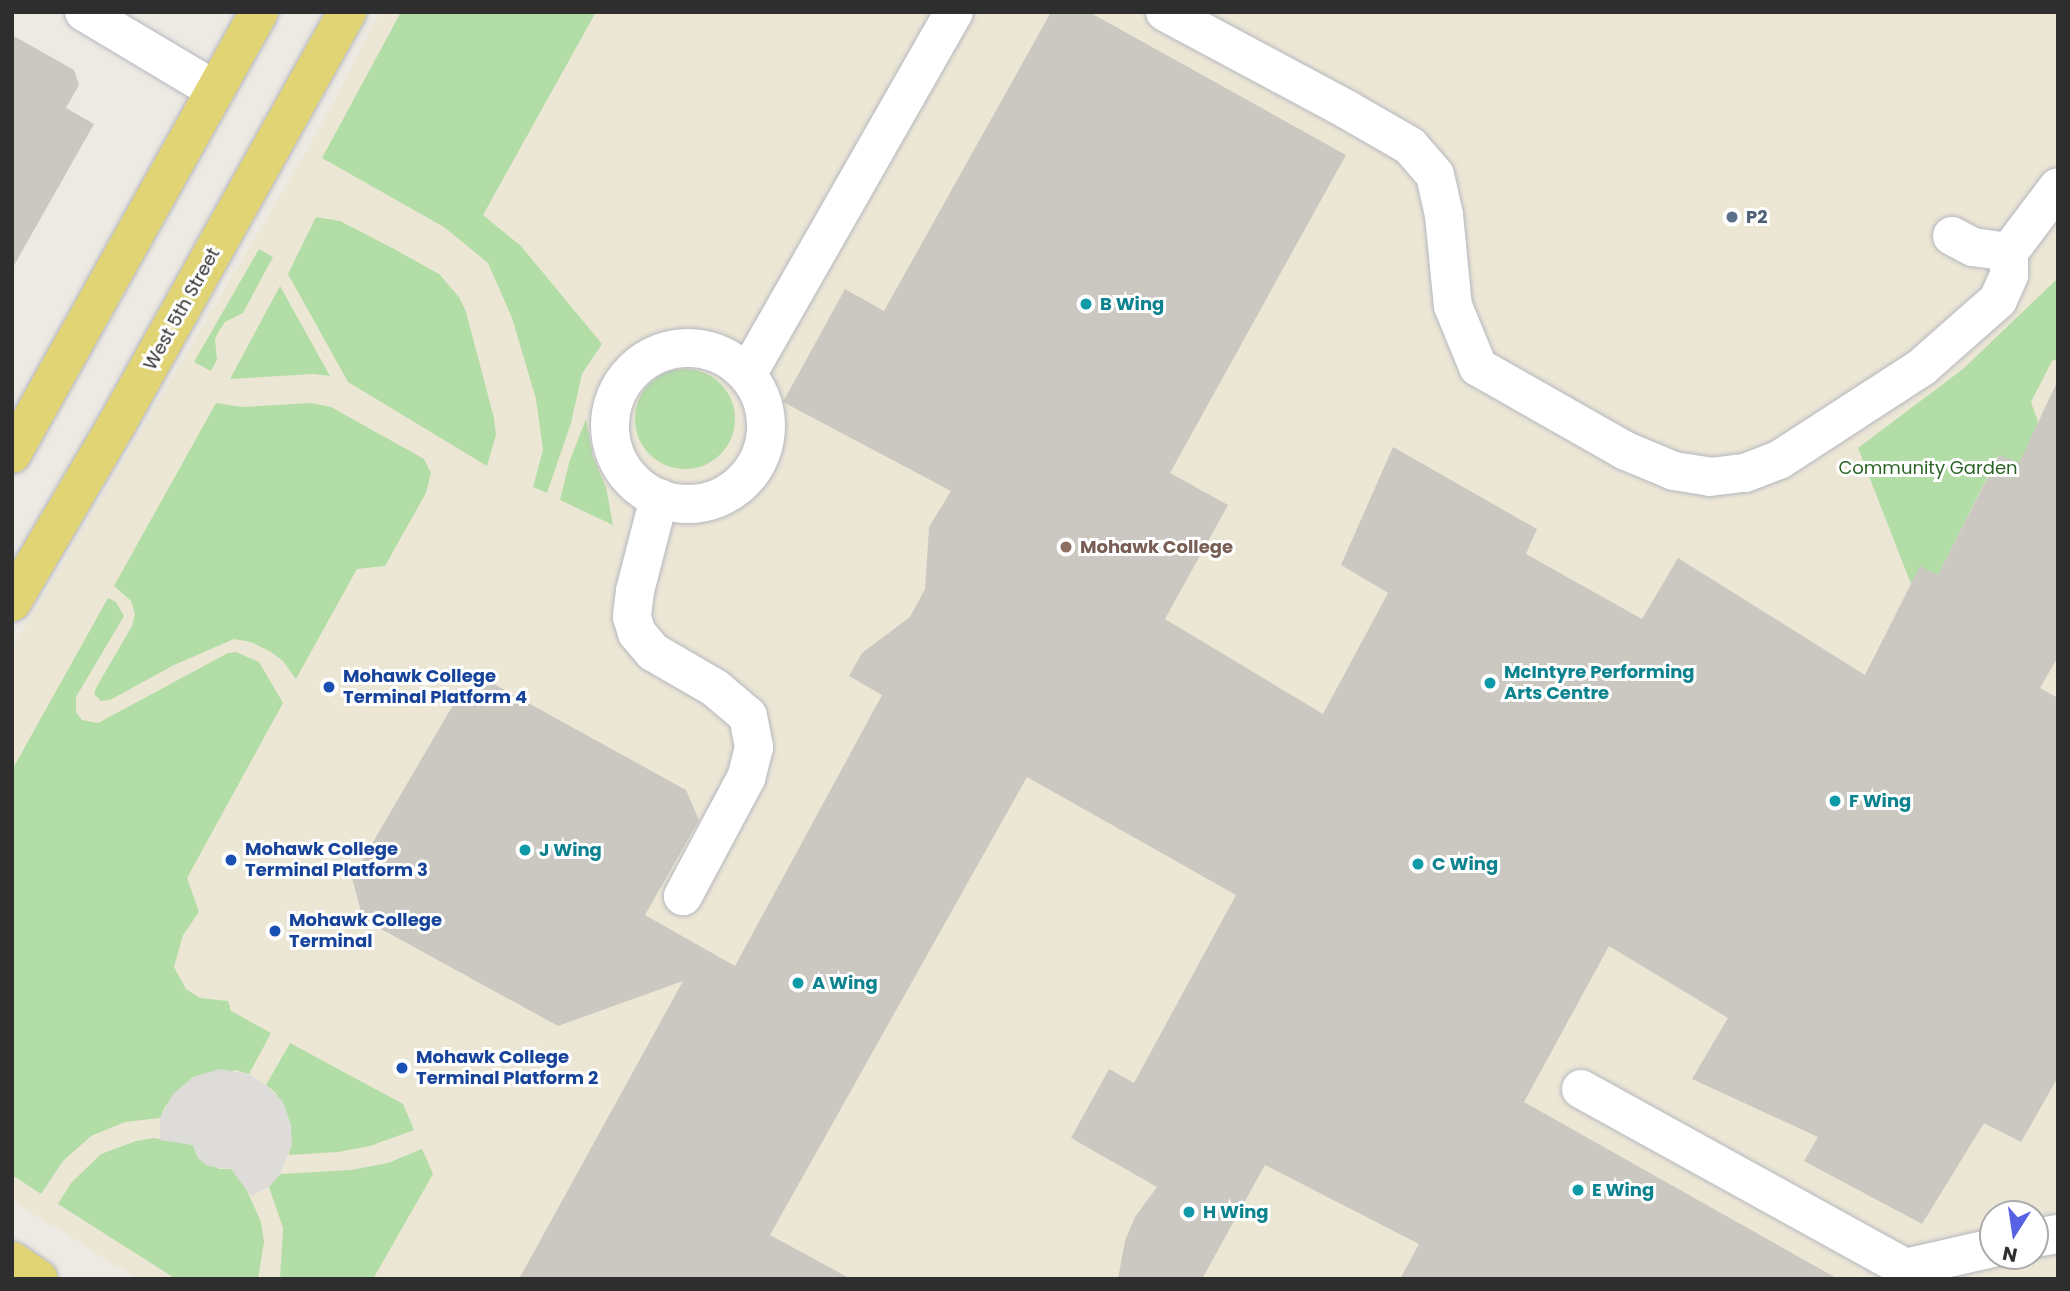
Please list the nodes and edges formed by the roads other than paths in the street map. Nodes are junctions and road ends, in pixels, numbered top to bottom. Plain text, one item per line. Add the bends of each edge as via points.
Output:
1 (84, 12) edge
2 (258, 12) edge
3 (347, 12) edge
4 (954, 12) edge
5 (1165, 12) edge
6 (215, 90) junction
7 (2058, 187) edge
8 (1952, 236) dead end
9 (2009, 251) junction
10 (748, 373) junction
11 (12, 454) edge
12 (659, 498) junction
13 (12, 602) edge
14 (683, 896) dead end
15 (1581, 1089) dead end
16 (1979, 1251) edge
17 (12, 1261) edge
18 (40, 1279) edge

1 - 6 street
2 - 6 main road
3 - 13 main road, West 5th Street
4 - 10 street
5 - 9 street via 1410,146 1435,175 1453,306 1478,368 1626,451 1674,471 1710,477 1745,473 1779,460 1922,368 1998,300 2009,275
6 - 11 main road
7 - 9 street
8 - 9 street via 1973,247
10 - 12 street via 762,397 768,423 764,450 751,475 730,493 705,503 677,504
10 - 12 street via 726,356 699,348 672,349 646,358 626,377 613,401 609,428 615,455 629,478
12 - 14 street via 635,591 632,617 637,633 653,652 715,688 748,716 754,747 746,778
15 - 16 street via 1905,1268
17 - 18 main road

